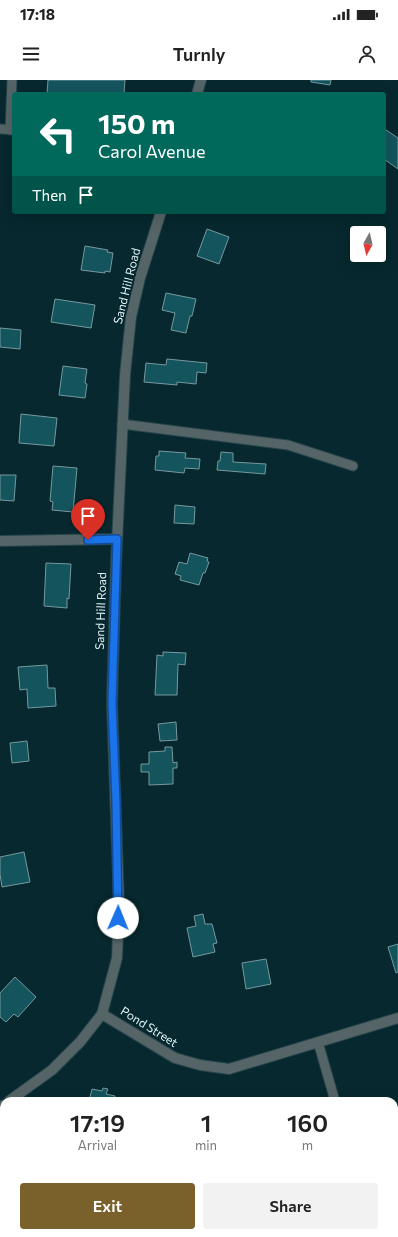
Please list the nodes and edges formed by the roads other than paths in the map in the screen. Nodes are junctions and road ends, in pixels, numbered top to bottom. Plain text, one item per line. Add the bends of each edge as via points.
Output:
1 (12, 80) edge
2 (201, 80) edge
3 (198, 92) edge
4 (0, 129) edge
5 (12, 130) edge
6 (161, 214) edge
7 (122, 424) junction
8 (353, 466) dead end
9 (117, 539) junction
10 (0, 541) edge
11 (102, 1014) junction
12 (398, 1018) edge
13 (318, 1042) junction
14 (15, 1097) edge
15 (334, 1097) edge

1 - 5 lane
2 - 3 street
4 - 5 lane
6 - 7 street, Sand Hill Road via 140,278 131,317
7 - 8 lane via 288,445
7 - 9 street, Sand Hill Road
9 - 10 street
9 - 11 street, Sand Hill Road via 112,703 118,943 117,958
11 - 13 street, Pond Street via 175,1058 229,1069
11 - 14 street, Pond Street via 80,1042 52,1070
12 - 13 street, Pond Street
13 - 15 lane

